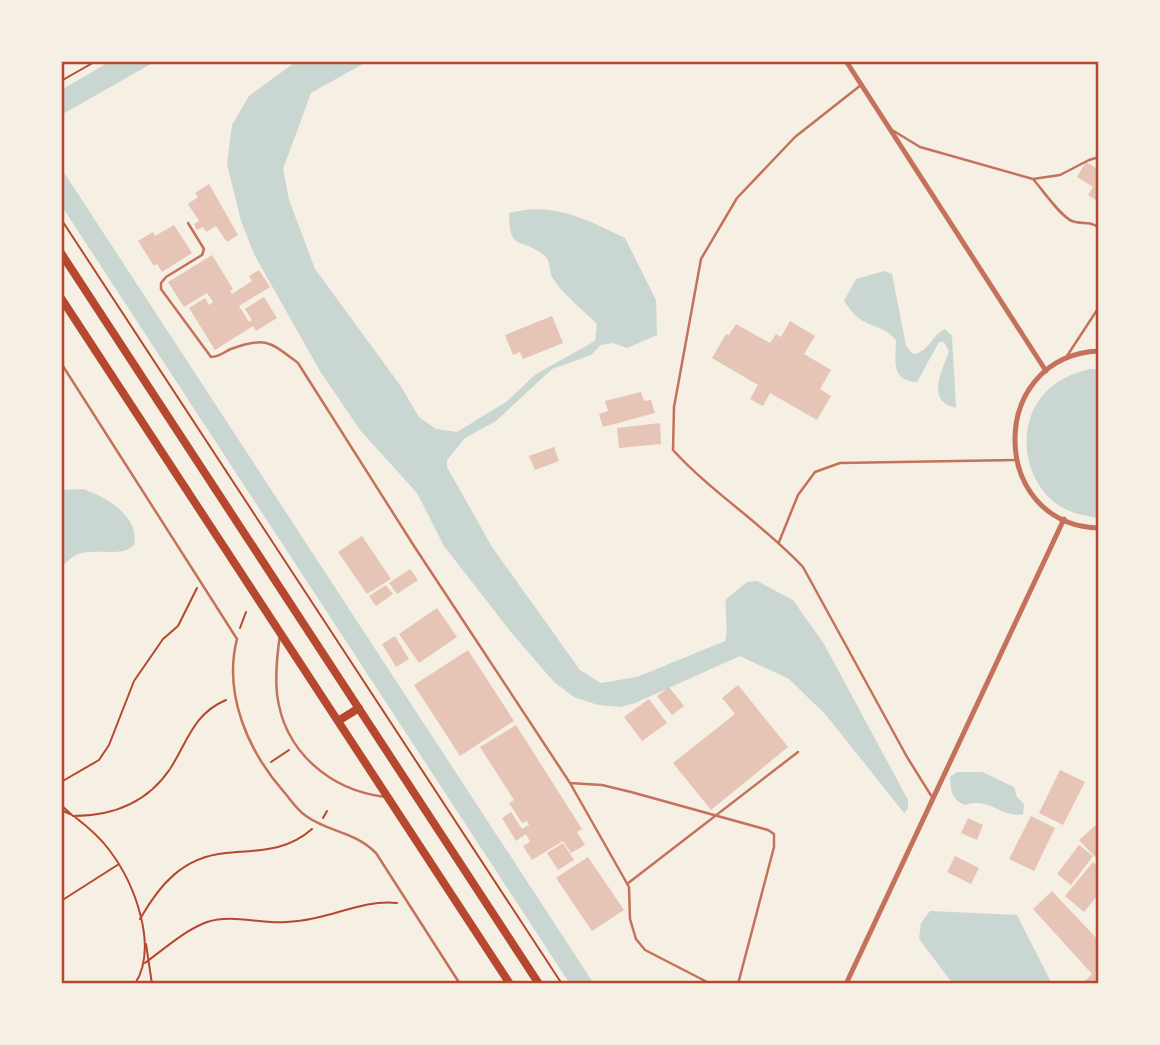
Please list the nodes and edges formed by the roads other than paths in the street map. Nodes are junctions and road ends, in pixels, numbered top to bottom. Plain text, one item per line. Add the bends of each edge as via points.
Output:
1 (846, 61) edge
2 (861, 85) junction
3 (889, 128) junction
4 (1099, 157) edge
5 (1033, 178) junction
6 (188, 223) dead end
7 (1099, 228) edge
8 (61, 253) edge
9 (61, 298) edge
10 (1099, 307) edge
11 (1099, 351) edge
12 (1065, 359) junction
13 (61, 363) edge
14 (1046, 371) junction
15 (1016, 460) junction
16 (1064, 519) junction
17 (1099, 528) edge
18 (779, 542) junction
19 (280, 632) junction
20 (359, 708) junction
21 (338, 721) junction
22 (798, 751) dead end
23 (570, 783) junction
24 (388, 798) junction
25 (933, 798) junction
26 (715, 816) junction
27 (627, 884) junction
28 (460, 984) edge
29 (510, 984) edge
30 (539, 984) edge
31 (711, 984) edge
32 (738, 984) edge
33 (846, 984) edge

1 - 2 street
2 - 3 street
2 - 18 lane via 794,137 737,198 701,259 674,407 673,450
3 - 5 lane via 920,147
3 - 14 street
4 - 5 lane via 1060,176
5 - 7 lane via 1065,216
6 - 23 lane via 204,249 202,255 166,277 161,289 211,357 257,340 273,344 298,363
8 - 20 main road
9 - 19 main road
10 - 12 lane
11 - 12 street
12 - 14 street
13 - 28 lane via 237,639 234,697 247,736 264,766 303,814 364,841 376,853
14 - 15 street via 1030,387 1017,414
15 - 16 street via 1034,495
15 - 18 lane via 840,463 815,472 798,495
16 - 17 street
16 - 25 street
18 - 25 lane via 803,567
19 - 21 main road
19 - 24 lane via 277,695 282,718 297,744 317,769 336,783
20 - 21 main road
20 - 30 main road
21 - 24 main road
22 - 26 lane
23 - 26 lane via 602,785
23 - 27 lane
24 - 29 main road
25 - 33 street
26 - 27 lane
26 - 32 lane via 768,830 775,839
27 - 31 lane via 630,919 645,950

